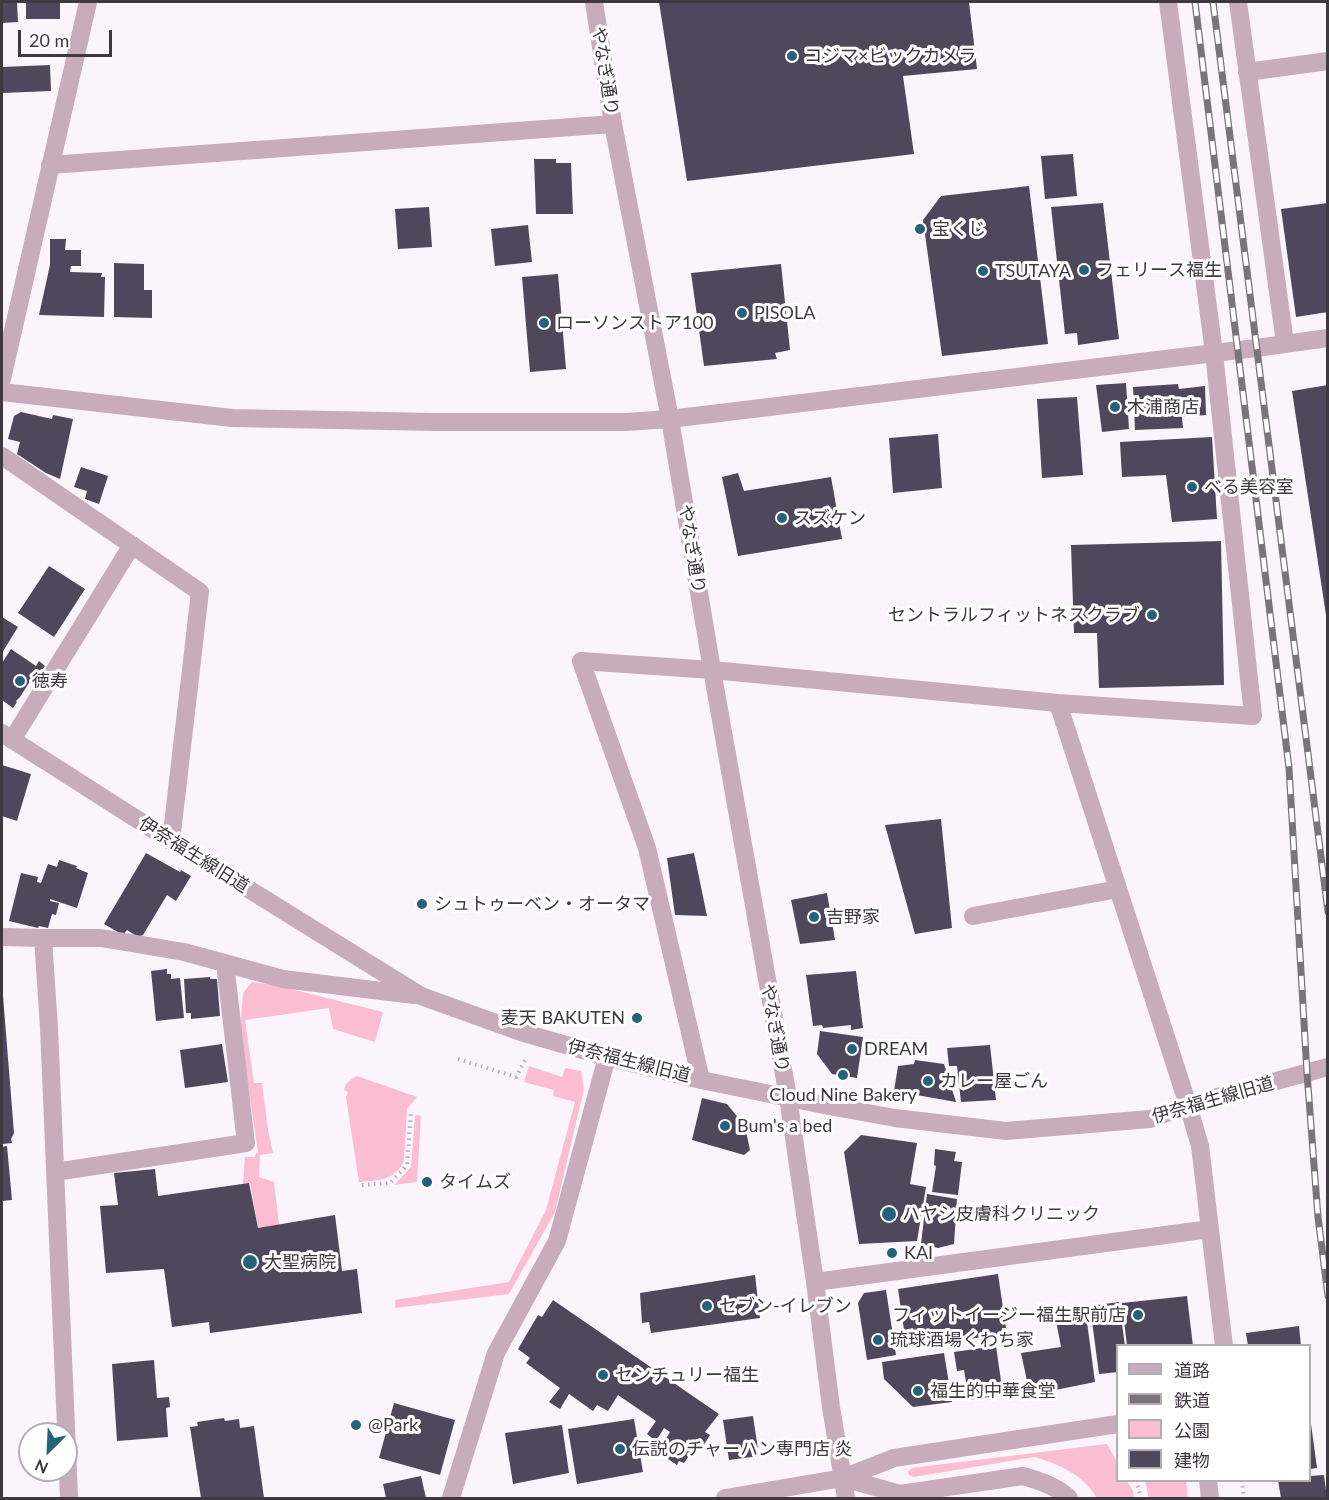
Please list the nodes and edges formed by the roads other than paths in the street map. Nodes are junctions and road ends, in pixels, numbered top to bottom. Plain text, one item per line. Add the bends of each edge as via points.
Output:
1 (88, 2) edge
2 (594, 2) edge
3 (1168, 2) edge
4 (1238, 2) edge
5 (1328, 61) edge
6 (1247, 72) junction
7 (613, 124) junction
8 (50, 165) junction
9 (1328, 338) edge
10 (1285, 344) junction
11 (1214, 353) junction
12 (2, 379) edge
13 (2, 392) edge
14 (670, 418) junction
15 (2, 456) edge
16 (132, 545) junction
17 (712, 670) junction
18 (1058, 703) junction
19 (7, 736) edge
20 (171, 841) junction
21 (1118, 889) junction
22 (973, 916) dead end
23 (2, 937) edge
24 (43, 938) junction
25 (225, 963) junction
26 (421, 996) junction
27 (607, 1057) junction
28 (1328, 1067) edge
29 (701, 1080) junction
30 (788, 1098) junction
31 (1188, 1105) junction
32 (55, 1172) junction
33 (1210, 1229) junction
34 (815, 1282) junction
35 (1224, 1344) edge
36 (1116, 1424) edge
37 (843, 1478) junction
38 (1208, 1482) edge
39 (69, 1498) edge
40 (451, 1498) edge
41 (725, 1498) edge
42 (846, 1498) edge
43 (1069, 1498) edge
44 (1210, 1498) edge

1 - 8 street
2 - 7 street, やなぎ通り
3 - 11 street
4 - 6 street
5 - 6 street
6 - 10 street
7 - 8 street
7 - 14 street, やなぎ通り
8 - 12 street
9 - 10 street
10 - 11 street
11 - 14 street
11 - 18 street via 1253,716
13 - 14 street via 232,418 627,422
14 - 17 street, やなぎ通り
15 - 16 street
16 - 19 street
16 - 20 street via 200,592
17 - 18 street
17 - 29 street via 581,661 647,848
17 - 30 street, やなぎ通り
18 - 21 street
19 - 20 street, 伊奈福生線旧道
20 - 26 street, 伊奈福生線旧道
21 - 22 street
21 - 31 street
23 - 24 street
24 - 25 street via 101,938
24 - 32 street
25 - 26 street via 283,979
25 - 32 street via 246,1143
26 - 27 street, 伊奈福生線旧道 via 520,1032
27 - 29 street, 伊奈福生線旧道
27 - 40 street via 557,1241 496,1353
28 - 31 street, 伊奈福生線旧道
29 - 30 street, 伊奈福生線旧道
30 - 31 street, 伊奈福生線旧道 via 895,1118 1006,1131 1150,1119
30 - 34 street, やなぎ通り
31 - 33 street via 1200,1146
32 - 39 street
33 - 34 street
33 - 35 street
34 - 37 street, やなぎ通り
36 - 37 street via 894,1458
37 - 41 street
37 - 42 street, やなぎ通り
37 - 43 street via 900,1494 1023,1476 1060,1490
38 - 44 street

